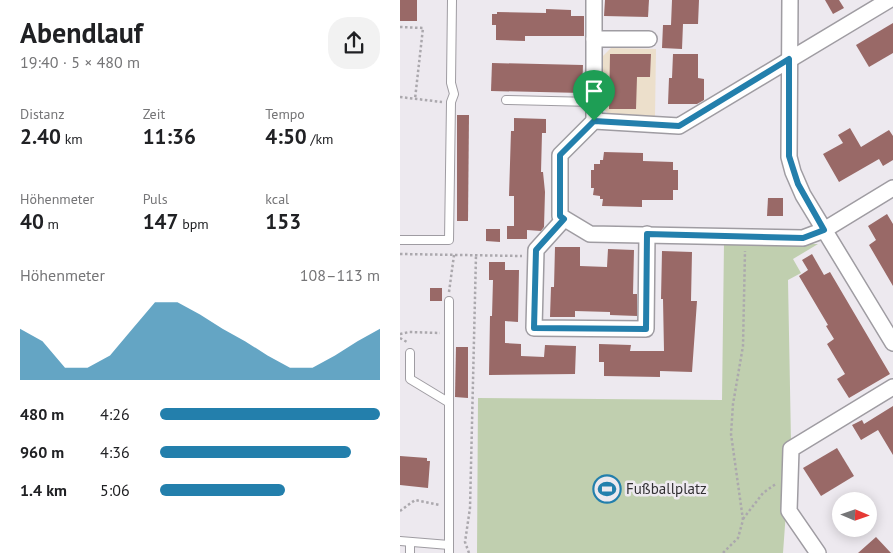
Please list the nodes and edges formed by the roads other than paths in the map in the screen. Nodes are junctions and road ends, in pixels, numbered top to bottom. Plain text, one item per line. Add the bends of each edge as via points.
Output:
1 (452, 0) edge
2 (594, 0) edge
3 (790, 0) edge
4 (889, 0) edge
5 (594, 39) junction
6 (649, 39) dead end
7 (789, 59) junction
8 (506, 100) dead end
9 (594, 102) junction
10 (594, 121) junction
11 (893, 188) edge
12 (564, 219) junction
13 (824, 230) junction
14 (647, 234) junction
15 (400, 240) edge
16 (449, 301) road end
17 (893, 343) edge
18 (410, 353) dead end
19 (893, 387) edge
20 (448, 402) junction
21 (400, 541) edge
22 (410, 542) junction
23 (449, 549) edge
24 (410, 553) edge
25 (818, 553) edge

1 - 15 lane via 451,83 454,94 451,102 449,240
2 - 5 street
3 - 7 street
4 - 7 street
5 - 6 street
5 - 9 street
7 - 10 street via 679,126
7 - 13 street via 789,156 798,184
8 - 9 lane
9 - 10 street
10 - 12 street via 560,155 560,216
11 - 13 street
12 - 14 street via 590,234
12 - 14 street via 536,250 534,328 646,329
13 - 14 street via 803,238
13 - 17 street
16 - 20 lane
18 - 20 lane via 410,379
19 - 25 street via 791,449 789,511
20 - 23 lane
21 - 22 lane
22 - 23 lane
22 - 24 lane

